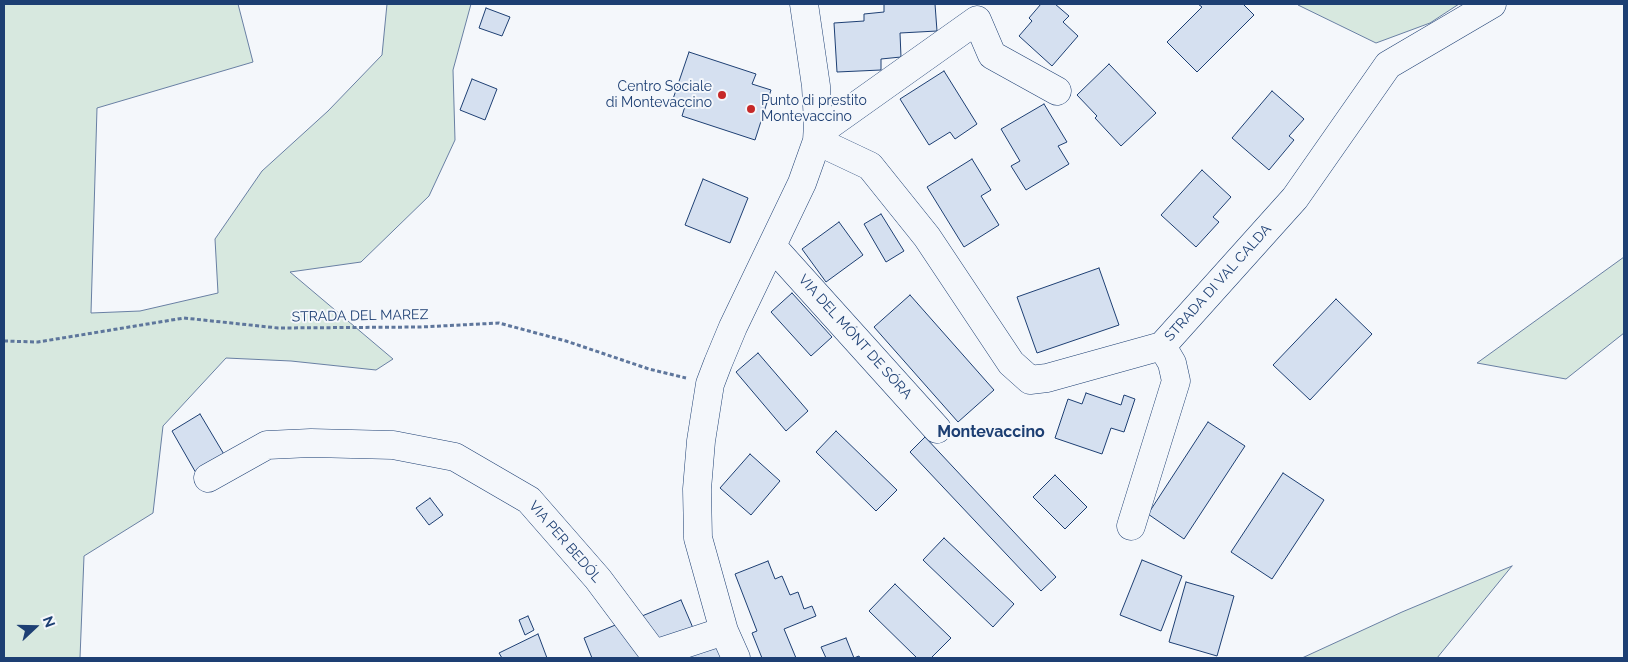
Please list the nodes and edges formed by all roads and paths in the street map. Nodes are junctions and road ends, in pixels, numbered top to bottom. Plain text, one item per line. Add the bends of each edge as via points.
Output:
1 (804, 4) edge
2 (1492, 4) edge
3 (1057, 91) dead end
4 (817, 137) junction
5 (772, 246) junction
6 (4, 341) edge
7 (1162, 346) junction
8 (710, 384) junction
9 (937, 428) dead end
10 (208, 478) dead end
11 (1131, 526) dead end
12 (724, 631) junction
13 (653, 656) edge
14 (736, 658) edge

1 - 4 street via 816,86
2 - 7 street, STRADA DI VAL CALDA via 1388,65 1295,198
3 - 4 street via 992,54 977,20
4 - 5 street via 802,183
4 - 7 street, STRADA DI VAL CALDA via 870,166 927,236 1011,363 1030,380
5 - 8 street via 732,327
5 - 9 street, VIA DEL MÓNT DE SÓRA
6 - 8 path, STRADA DEL MAREZ via 38,342 184,318 278,328 499,323
7 - 11 street, STRADA DI VAL CALDA via 1172,363 1176,381
8 - 12 street via 701,441 696,513 698,538
10 - 13 street, VIA PER BEDÓL via 267,444 393,445 455,457 529,500 598,579
12 - 13 street, VIA PER BEDÓL
12 - 14 street

